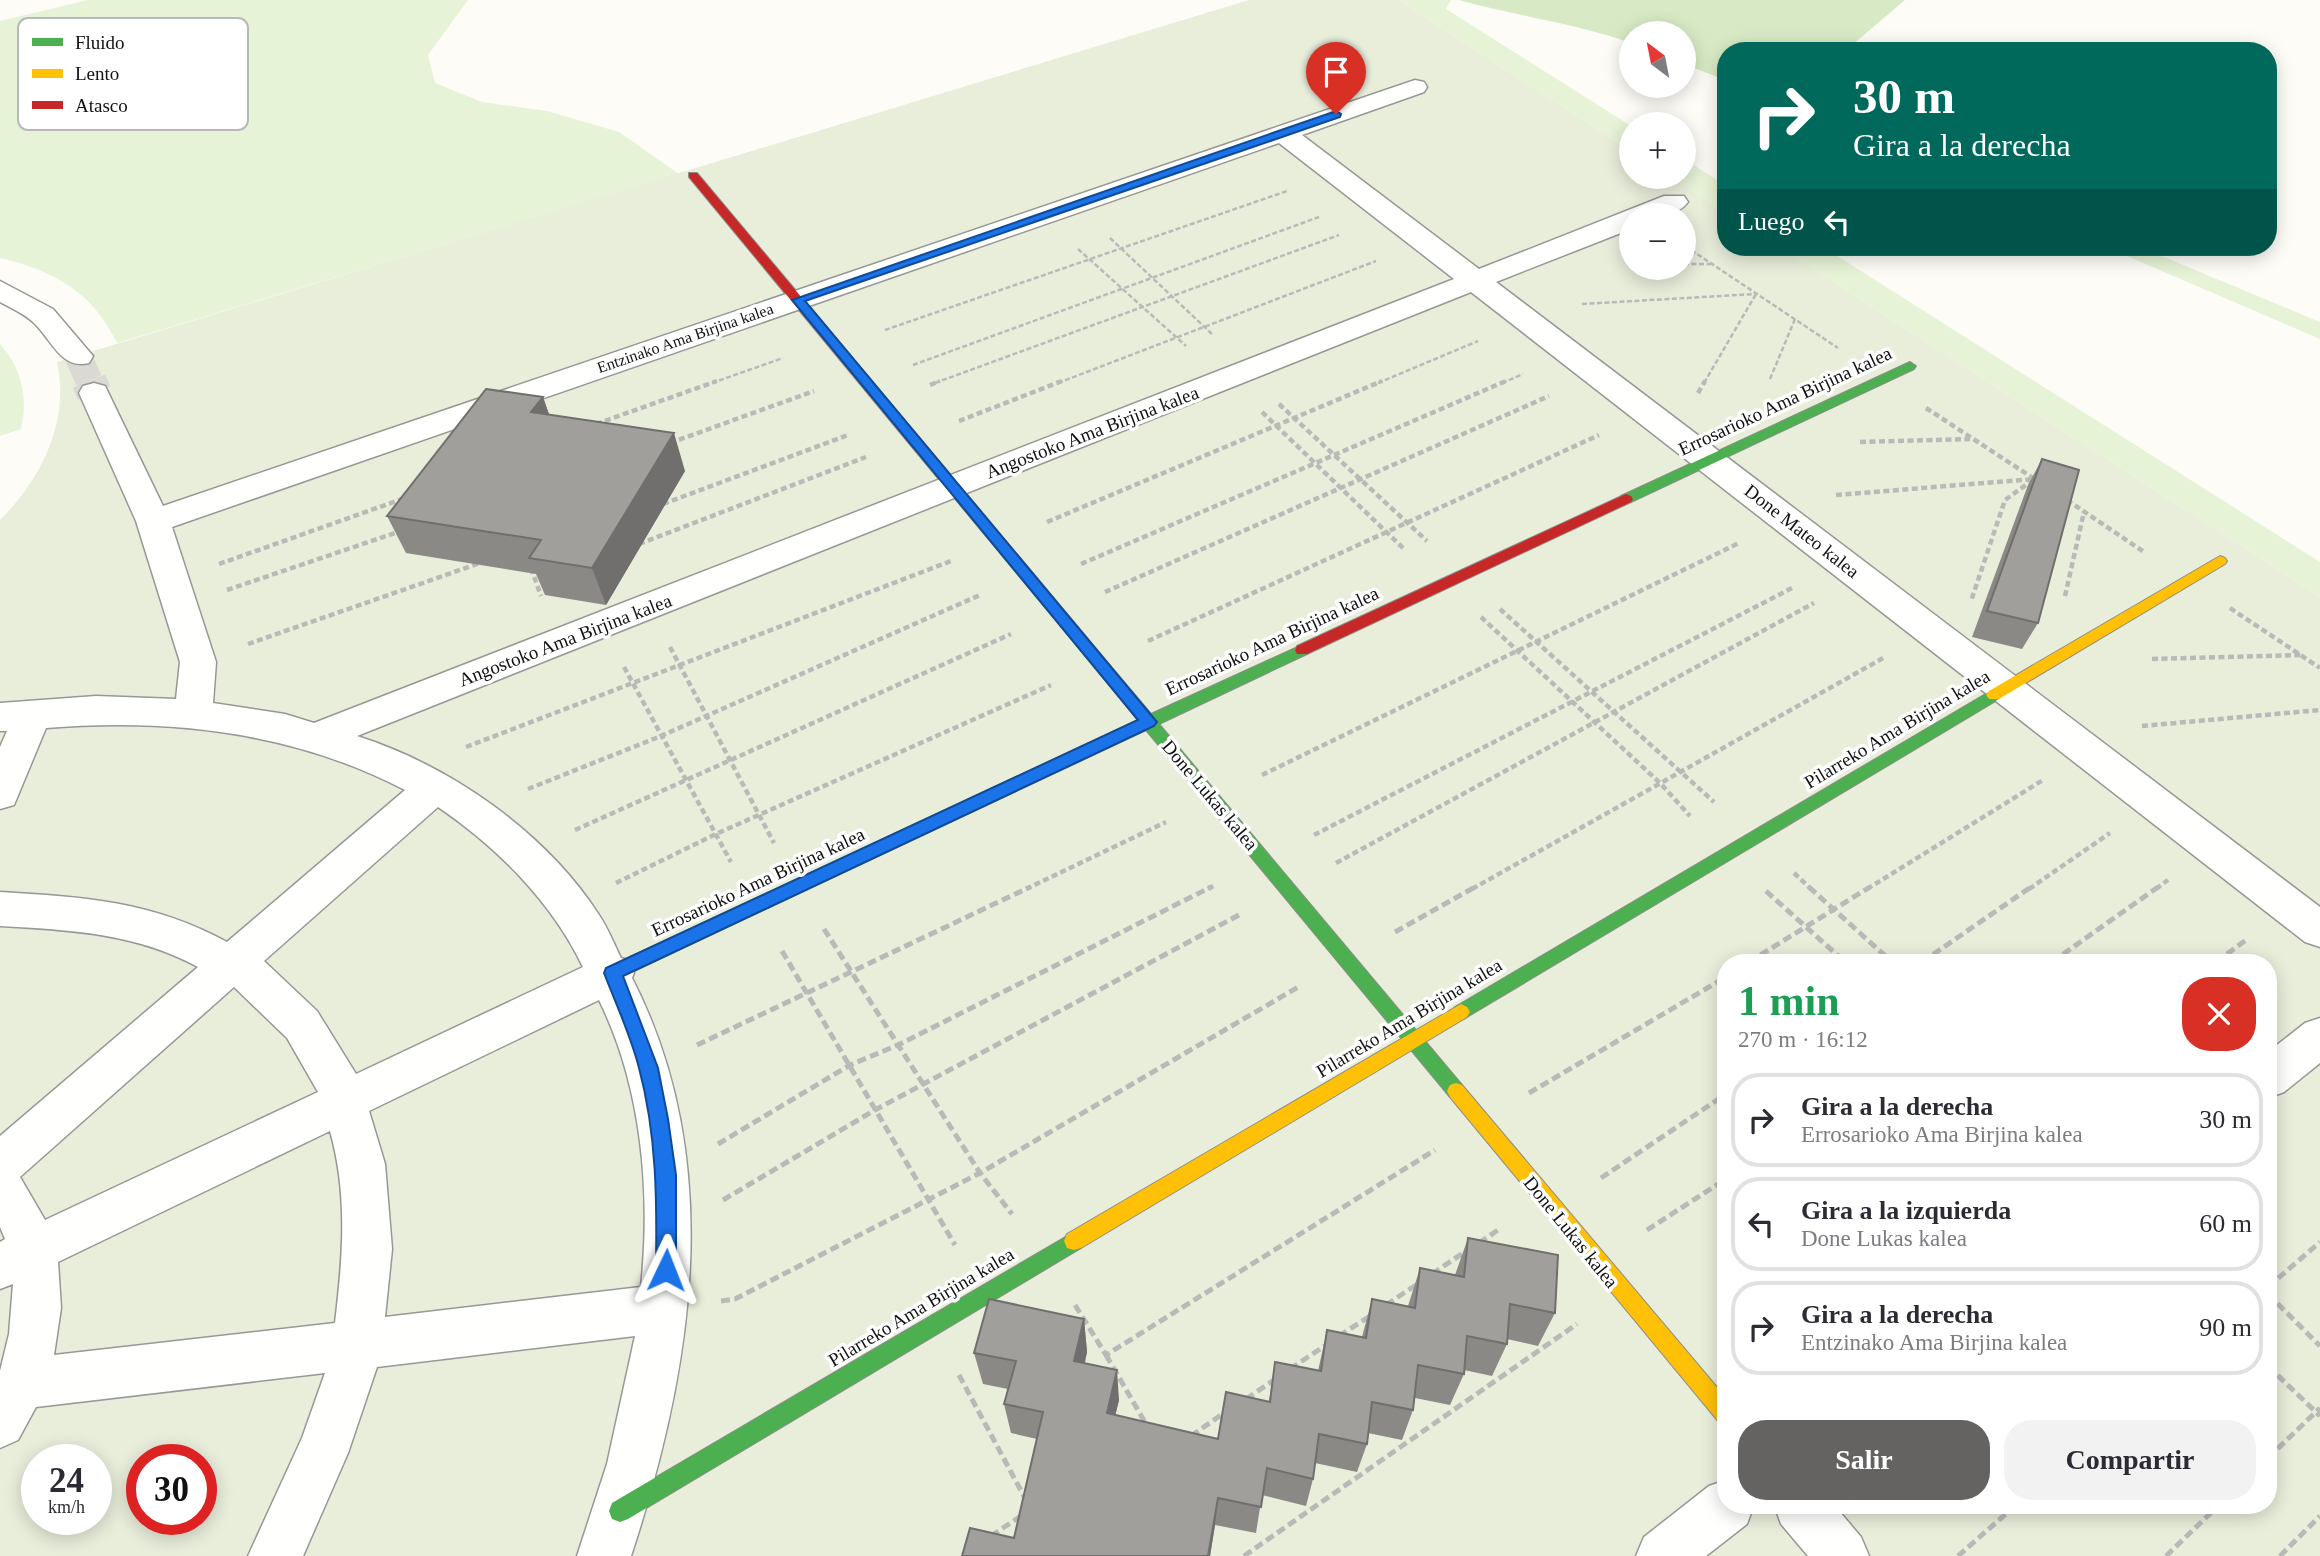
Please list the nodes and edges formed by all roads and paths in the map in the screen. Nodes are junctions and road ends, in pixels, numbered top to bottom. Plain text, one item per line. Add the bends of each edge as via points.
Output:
1 (1415, 87) dead end
2 (1283, 133) junction
3 (1337, 174) junction
4 (693, 175) dead end
5 (1380, 207) junction
6 (1619, 224) edge
7 (1426, 242) junction
8 (1696, 253) edge
9 (1696, 264) edge
10 (1711, 264) junction
11 (1476, 281) junction
12 (0, 290) edge
13 (1756, 294) junction
14 (798, 300) junction
15 (1511, 308) junction
16 (832, 340) junction
17 (78, 356) tunnel mouth
18 (1910, 366) dead end
19 (860, 374) junction
20 (1883, 379) junction
21 (541, 387) junction
22 (94, 393) tunnel mouth
23 (883, 402) junction
24 (895, 417) junction
25 (1675, 433) junction
26 (913, 439) junction
27 (663, 445) edge
28 (1709, 460) junction
29 (2034, 479) junction
30 (2044, 485) edge
31 (953, 487) junction
32 (409, 496) edge
33 (2064, 498) edge
34 (1762, 501) junction
35 (663, 505) dead end
36 (153, 521) junction
37 (401, 531) edge
38 (528, 560) edge
39 (485, 561) edge
40 (2220, 561) dead end
41 (2188, 580) junction
42 (176, 593) junction
43 (649, 606) junction
44 (600, 626) junction
45 (1955, 649) junction
46 (198, 662) junction
47 (2320, 667) edge
48 (2006, 688) junction
49 (2320, 710) edge
50 (193, 713) junction
51 (16, 715) edge
52 (1149, 722) junction
53 (318, 737) junction
54 (2077, 743) junction
55 (436, 786) junction
56 (0, 794) edge
57 (2154, 803) junction
58 (2213, 848) junction
59 (797, 887) junction
60 (755, 906) junction
61 (0, 908) edge
62 (2320, 930) edge
63 (1761, 954) edge
64 (1934, 954) edge
65 (2063, 954) edge
66 (233, 962) junction
67 (613, 973) junction
68 (1717, 981) edge
69 (2320, 1037) edge
70 (1414, 1040) junction
71 (2277, 1071) edge
72 (347, 1100) junction
73 (1717, 1100) edge
74 (1480, 1122) junction
75 (0, 1165) edge
76 (1717, 1185) edge
77 (0, 1188) edge
78 (1550, 1204) junction
79 (2320, 1242) edge
80 (17, 1258) edge
81 (1045, 1258) junction
82 (1597, 1262) junction
83 (1429, 1276) edge
84 (2277, 1279) edge
85 (1418, 1284) edge
86 (1622, 1293) junction
87 (972, 1303) junction
88 (2277, 1303) edge
89 (1383, 1307) edge
90 (663, 1309) junction
91 (1371, 1315) edge
92 (932, 1326) junction
93 (357, 1346) junction
94 (2320, 1346) edge
95 (1106, 1355) junction
96 (2277, 1374) edge
97 (1244, 1400) edge
98 (10, 1403) edge
99 (1717, 1404) edge
100 (1233, 1408) edge
101 (2319, 1412) edge
102 (1150, 1432) edge
103 (1186, 1439) edge
104 (2277, 1450) edge
105 (620, 1511) junction
106 (1717, 1514) edge
107 (1807, 1514) edge
108 (2006, 1514) edge
109 (2210, 1514) edge
110 (2320, 1516) edge
111 (981, 1543) edge
112 (275, 1556) edge
113 (604, 1556) edge
114 (1244, 1556) edge
115 (1663, 1556) edge
116 (1842, 1556) edge
117 (1958, 1556) edge
118 (2166, 1556) edge
119 (2280, 1556) edge

1 - 2 street, Entzinako Ama Birjina kalea
2 - 3 street, Done Mateo kalea
2 - 14 street, Entzinako Ama Birjina kalea
3 - 5 street, Done Mateo kalea
3 - 16 path via 860,339
4 - 14 street, Done Lukas kalea
5 - 7 street, Done Mateo kalea
5 - 19 path via 891,373
5 - 23 path
6 - 11 street, Angostoko Ama Birjina kalea
7 - 11 street, Done Mateo kalea
7 - 26 path
8 - 10 path
9 - 10 path
10 - 13 path
11 - 15 street, Done Mateo kalea
11 - 31 street, Angostoko Ama Birjina kalea
12 - 17 street via 43,315
13 - 15 path
13 - 20 path
13 - 25 path
14 - 16 street, Done Lukas kalea
14 - 21 street, Entzinako Ama Birjina kalea
15 - 25 street, Done Mateo kalea
16 - 19 street, Done Lukas kalea
16 - 21 path via 572,432
18 - 20 street, Errosarioko Ama Birjina kalea
19 - 23 street, Done Lukas kalea
19 - 27 path
20 - 28 street, Errosarioko Ama Birjina kalea
20 - 29 path
21 - 36 street, Entzinako Ama Birjina kalea
22 - 36 street
23 - 24 street, Done Lukas kalea
24 - 26 street, Done Lukas kalea
24 - 35 path
25 - 28 street, Done Mateo kalea
26 - 31 street, Done Lukas kalea
26 - 43 path via 615,553
28 - 34 street, Done Mateo kalea
28 - 52 street, Errosarioko Ama Birjina kalea
29 - 30 path
29 - 34 path
29 - 45 path via 2005,500
31 - 43 street, Angostoko Ama Birjina kalea
31 - 52 street, Done Lukas kalea
32 - 42 path
33 - 41 path
34 - 45 street, Done Mateo kalea
36 - 42 street
37 - 42 path
38 - 44 path via 542,598
39 - 46 path
40 - 41 street, Pilarreko Ama Birjina kalea
41 - 47 path
41 - 48 street, Pilarreko Ama Birjina kalea
42 - 46 street
43 - 44 street, Angostoko Ama Birjina kalea
43 - 59 path
44 - 53 street, Angostoko Ama Birjina kalea
44 - 60 path
45 - 48 street, Done Mateo kalea
46 - 50 street
48 - 54 street, Done Mateo kalea
48 - 70 street, Pilarreko Ama Birjina kalea
49 - 54 path
50 - 51 street via 115,710
50 - 53 street
51 - 56 street
52 - 59 street, Errosarioko Ama Birjina kalea
52 - 70 street, Done Lukas kalea
53 - 55 street via 405,769
54 - 57 street, Done Mateo kalea
54 - 63 path
55 - 66 street
55 - 67 street via 475,810 526,853 571,904
57 - 58 street, Done Mateo kalea
57 - 64 path
58 - 62 street, Done Mateo kalea
58 - 65 path
59 - 60 street, Errosarioko Ama Birjina kalea
59 - 81 path via 980,1173
60 - 67 street, Errosarioko Ama Birjina kalea
60 - 87 path via 965,1261
61 - 66 street via 107,915 174,934
66 - 72 street via 280,999 319,1045
66 - 75 street
67 - 72 street
67 - 90 street via 648,1068 659,1119 667,1187
68 - 74 path
69 - 71 street
70 - 74 street, Done Lukas kalea
70 - 81 street, Pilarreko Ama Birjina kalea
72 - 80 street
72 - 93 street via 366,1170 370,1252
73 - 78 path
74 - 78 street, Done Lukas kalea
74 - 95 path
76 - 82 path
77 - 80 street via 17,1207
78 - 82 street, Done Lukas kalea
78 - 83 path
79 - 84 path
80 - 98 street via 38,1313
81 - 87 street, Pilarreko Ama Birjina kalea
81 - 95 path
82 - 86 street, Done Lukas kalea
85 - 89 path
86 - 99 street, Done Lukas kalea
86 - 114 path
87 - 92 street, Pilarreko Ama Birjina kalea
88 - 94 path
90 - 93 street
90 - 105 street via 647,1406
91 - 97 path
92 - 105 street, Pilarreko Ama Birjina kalea
92 - 111 path via 1031,1510
93 - 98 street
93 - 112 street via 327,1445
95 - 102 path
96 - 101 path
100 - 103 path
101 - 104 path
105 - 113 street
106 - 115 street
107 - 116 street
108 - 117 path
109 - 118 path
110 - 119 path

